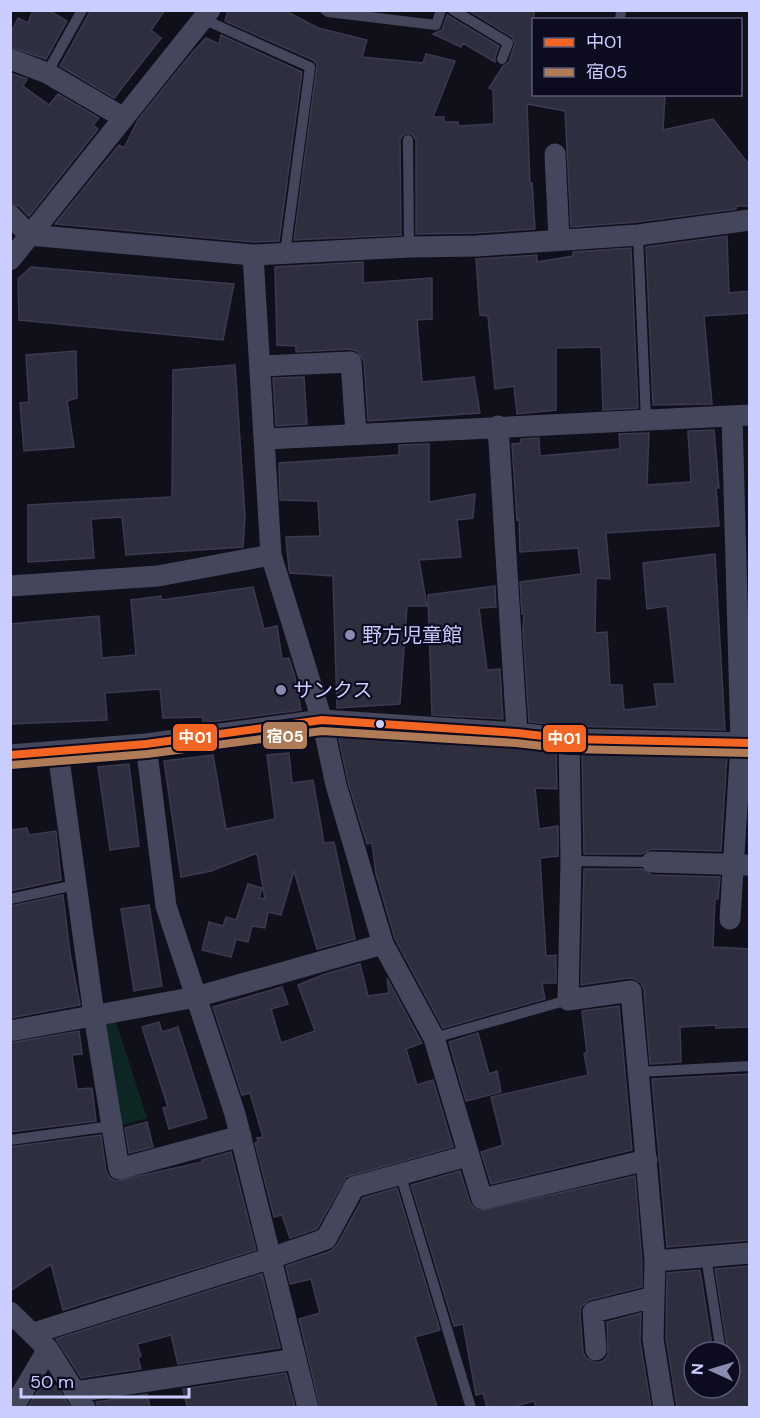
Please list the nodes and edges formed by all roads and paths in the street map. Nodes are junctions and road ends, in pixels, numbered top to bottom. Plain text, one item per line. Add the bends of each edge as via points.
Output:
1 (82, 10) edge
2 (325, 10) edge
3 (441, 10) edge
4 (453, 10) edge
5 (206, 15) edge
6 (10, 59) edge
7 (502, 59) dead end
8 (47, 73) junction
9 (124, 118) junction
10 (408, 140) dead end
11 (555, 154) dead end
12 (10, 215) edge
13 (750, 220) edge
14 (29, 235) junction
15 (638, 235) junction
16 (559, 239) junction
17 (409, 246) junction
18 (285, 253) junction
19 (253, 255) junction
20 (10, 260) edge
21 (261, 366) junction
22 (741, 416) edge
23 (646, 419) junction
24 (498, 426) junction
25 (356, 434) junction
26 (266, 439) junction
27 (271, 555) junction
28 (10, 586) edge
29 (322, 720) junction
30 (517, 733) junction
31 (569, 739) junction
32 (745, 743) edge
33 (146, 744) junction
34 (58, 752) junction
35 (10, 755) edge
36 (570, 861) junction
37 (652, 862) joint
38 (741, 864) edge
39 (75, 885) junction
40 (10, 899) edge
41 (730, 919) dead end
42 (383, 944) junction
43 (196, 997) junction
44 (568, 1000) junction
45 (94, 1015) junction
46 (10, 1031) edge
47 (434, 1038) junction
48 (750, 1066) edge
49 (639, 1072) junction
50 (112, 1126) junction
51 (241, 1136) junction
52 (10, 1140) edge
53 (467, 1156) junction
54 (647, 1160) junction
55 (400, 1173) junction
56 (750, 1253) edge
57 (706, 1257) junction
58 (271, 1258) junction
59 (655, 1261) junction
60 (654, 1297) junction
61 (10, 1312) edge
62 (718, 1340) edge
63 (41, 1341) junction
64 (596, 1350) dead end
65 (296, 1359) junction
66 (80, 1400) edge
67 (12, 1407) edge
68 (308, 1407) edge
69 (471, 1407) edge
70 (664, 1407) edge

1 - 8 lane
2 - 3 lane via 436,25
4 - 7 lane via 508,43
5 - 9 street
5 - 18 lane via 310,68
6 - 8 street
8 - 9 street
9 - 14 street
10 - 17 lane
11 - 16 street
12 - 14 street
13 - 15 street
14 - 19 street
14 - 20 street
15 - 16 street
15 - 23 lane
16 - 17 street via 477,246
17 - 18 street
18 - 19 street
19 - 21 street
21 - 25 street via 351,362
21 - 26 street
22 - 23 street
22 - 32 street
23 - 24 street
24 - 25 street
24 - 30 street
25 - 26 street
26 - 27 street
27 - 28 street via 158,576
27 - 29 street
29 - 30 street
29 - 33 street
29 - 42 street via 336,785
30 - 31 street
31 - 32 street
31 - 36 street
32 - 38 street
33 - 34 street
33 - 43 street via 166,906
34 - 35 street
34 - 39 street
36 - 37 lane
36 - 44 street
37 - 38 street
38 - 41 street
39 - 40 lane
39 - 45 street
42 - 43 street
42 - 47 street
43 - 45 street
43 - 51 street
44 - 47 lane
44 - 49 street via 631,991
45 - 46 street
45 - 50 street
47 - 53 street
48 - 49 lane
49 - 54 street
50 - 51 street via 119,1169
50 - 52 lane
51 - 58 street
53 - 54 street via 482,1199
53 - 55 street
54 - 59 street
55 - 58 street via 354,1186 326,1239
55 - 69 lane
56 - 57 street
57 - 59 street
57 - 62 lane
58 - 63 street
58 - 65 street
59 - 60 street
60 - 64 street via 592,1312
60 - 70 street via 653,1339
61 - 63 street
63 - 66 street
63 - 67 street
65 - 66 street
65 - 68 street

